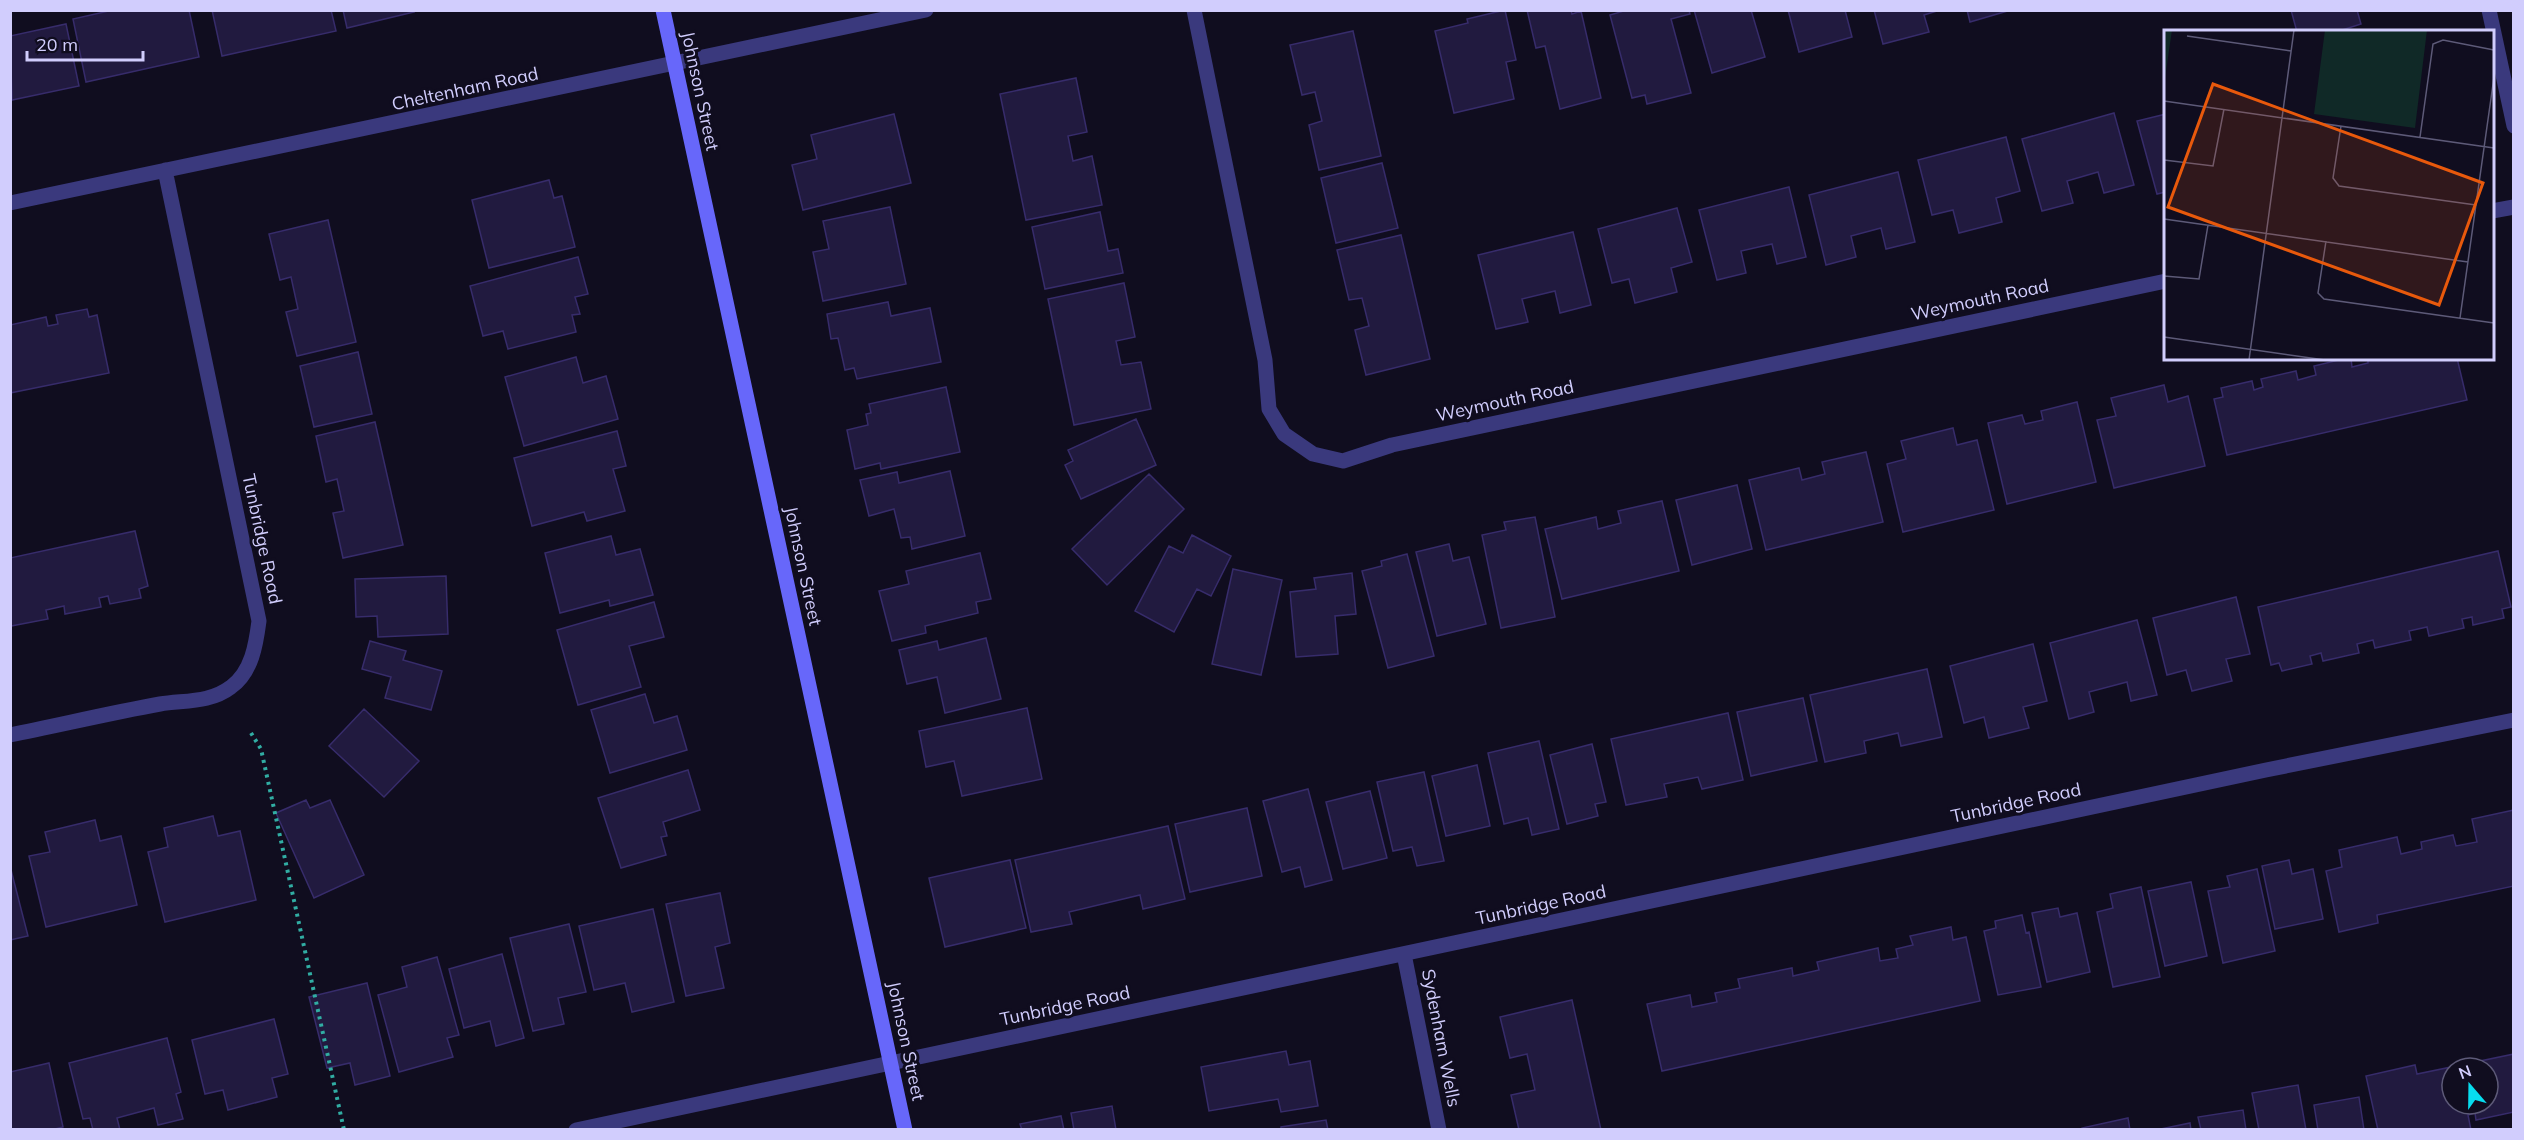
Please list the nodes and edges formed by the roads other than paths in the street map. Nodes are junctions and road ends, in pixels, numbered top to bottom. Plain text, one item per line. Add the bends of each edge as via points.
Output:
1 (663, 10) edge
2 (926, 10) edge
3 (1194, 10) edge
4 (2489, 10) edge
5 (2493, 30) edge
6 (2494, 33) edge
7 (675, 64) junction
8 (2514, 126) edge
9 (165, 170) junction
10 (10, 203) edge
11 (2514, 207) edge
12 (2494, 211) edge
13 (2164, 281) edge
14 (2514, 720) edge
15 (10, 735) edge
16 (1404, 954) junction
17 (891, 1063) junction
18 (576, 1130) edge
19 (905, 1130) edge
20 (1439, 1130) edge

1 - 7 street, Johnson Street
2 - 7 street, Cheltenham Road
3 - 13 street, Weymouth Road via 1265,360 1269,409 1284,434 1313,453 1343,460 1392,445
4 - 5 street
6 - 8 street
7 - 9 street, Cheltenham Road
7 - 17 street, Johnson Street
9 - 10 street, Cheltenham Road
9 - 15 street, Tunbridge Road via 259,621 255,651 232,687 208,699 162,704
11 - 12 street
14 - 16 street, Tunbridge Road
16 - 17 street, Tunbridge Road
16 - 20 street, Sydenham Wells
17 - 18 street, Tunbridge Road
17 - 19 street, Johnson Street

